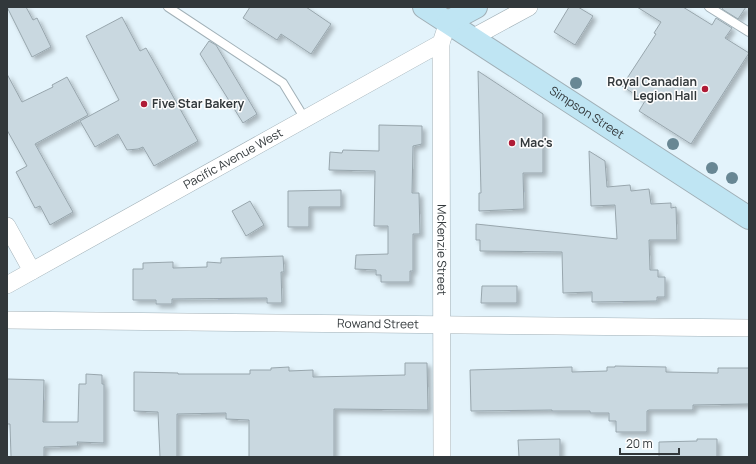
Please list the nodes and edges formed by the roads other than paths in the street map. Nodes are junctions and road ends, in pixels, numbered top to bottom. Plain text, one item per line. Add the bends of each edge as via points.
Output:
1 (168, 7) edge
2 (424, 7) edge
3 (476, 7) edge
4 (529, 7) edge
5 (709, 7) edge
6 (448, 22) junction
7 (749, 32) edge
8 (472, 38) junction
9 (441, 43) junction
10 (305, 119) junction
11 (749, 218) edge
12 (7, 226) edge
13 (32, 271) junction
14 (7, 285) edge
15 (7, 320) edge
16 (442, 326) junction
17 (749, 328) edge
18 (442, 457) edge

1 - 10 lane via 283,83
2 - 6 main road, Simpson Street
3 - 6 main road
4 - 8 street
5 - 7 lane
6 - 8 main road, Simpson Street
6 - 9 street
8 - 11 main road, Simpson Street
9 - 10 street, Pacific Avenue West
9 - 16 street, McKenzie Street
10 - 13 street, Pacific Avenue West
12 - 13 street
13 - 14 street, Pacific Avenue West
15 - 16 street, Rowand Street
16 - 17 street, Rowand Street
16 - 18 street, McKenzie Street

